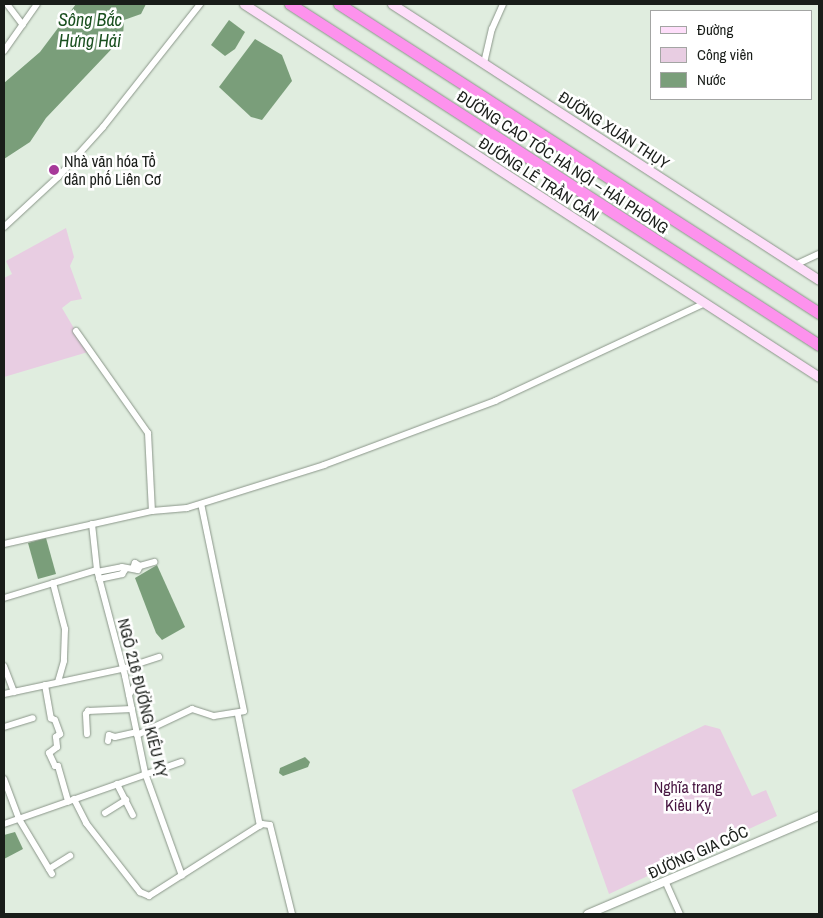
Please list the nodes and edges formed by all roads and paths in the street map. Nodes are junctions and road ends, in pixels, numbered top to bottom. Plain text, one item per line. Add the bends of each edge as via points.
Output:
1 (7, 4) edge
2 (37, 4) edge
3 (200, 4) edge
4 (244, 4) edge
5 (290, 4) edge
6 (339, 4) edge
7 (392, 4) edge
8 (504, 4) edge
9 (23, 25) junction
10 (4, 50) edge
11 (484, 63) junction
12 (4, 227) edge
13 (819, 254) edge
14 (795, 265) junction
15 (819, 280) edge
16 (703, 304) junction
17 (819, 312) edge
18 (76, 331) dead end
19 (819, 345) edge
20 (819, 377) edge
21 (201, 504) junction
22 (152, 510) junction
23 (92, 524) junction
24 (4, 544) edge
25 (154, 562) dead end
26 (125, 570) junction
27 (97, 571) junction
28 (99, 579) junction
29 (53, 583) junction
30 (4, 598) edge
31 (159, 657) dead end
32 (4, 666) edge
33 (133, 666) junction
34 (122, 669) junction
35 (58, 682) junction
36 (44, 685) junction
37 (14, 692) junction
38 (4, 694) edge
39 (128, 695) junction
40 (132, 709) junction
41 (238, 715) junction
42 (33, 718) dead end
43 (4, 727) edge
44 (87, 734) dead end
45 (136, 734) junction
46 (108, 741) dead end
47 (180, 762) dead end
48 (145, 773) junction
49 (4, 779) edge
50 (117, 784) junction
51 (71, 800) junction
52 (126, 800) junction
53 (105, 813) dead end
54 (133, 815) dead end
55 (819, 816) edge
56 (20, 819) junction
57 (4, 824) edge
58 (260, 826) junction
59 (70, 856) dead end
60 (182, 876) junction
61 (666, 882) junction
62 (292, 914) edge
63 (588, 914) edge
64 (680, 914) edge

1 - 9 street
2 - 9 street
3 - 12 street via 103,127 58,177
4 - 16 main road, ĐƯỜNG LÊ TRẦN CẨN
5 - 19 highway, ĐƯỜNG CAO TỐC HÀ NỘI – HẢI PHÒNG
6 - 17 highway, ĐƯỜNG CAO TỐC HÀ NỘI – HẢI PHÒNG
7 - 11 main road, ĐƯỜNG XUÂN THỤY
8 - 11 street via 492,29
9 - 10 street
11 - 14 main road, ĐƯỜNG XUÂN THỤY
13 - 14 street
14 - 15 main road, ĐƯỜNG XUÂN THỤY
16 - 20 main road, ĐƯỜNG LÊ TRẦN CẨN
16 - 21 street via 435,426
18 - 22 street via 148,433
21 - 22 street
21 - 41 street via 244,707 243,713
22 - 23 street
23 - 24 street
23 - 27 street, NGÕ 216 ĐƯỜNG KIÊU KỴ
25 - 26 street
26 - 27 street via 122,567
26 - 28 street via 122,574
27 - 28 street, NGÕ 216 ĐƯỜNG KIÊU KỴ
27 - 29 street
28 - 34 street, NGÕ 216 ĐƯỜNG KIÊU KỴ
29 - 30 street
29 - 35 street via 65,629 64,661
31 - 33 street
32 - 37 street
33 - 34 street
33 - 39 street via 138,680
34 - 35 street
34 - 39 street, NGÕ 216 ĐƯỜNG KIÊU KỴ
35 - 36 street
36 - 37 street
36 - 51 street via 51,718 55,720 60,734 56,737 57,747 48,753 58,766
37 - 38 street
39 - 40 street, NGÕ 216 ĐƯỜNG KIÊU KỴ
40 - 44 street via 88,711
40 - 45 street, NGÕ 216 ĐƯỜNG KIÊU KỴ
41 - 45 street via 214,716 192,710
41 - 58 street
42 - 43 street
45 - 46 street via 109,735
45 - 48 street, NGÕ 216 ĐƯỜNG KIÊU KỴ
47 - 48 street
48 - 50 street
48 - 60 street, NGÕ 216 ĐƯỜNG KIÊU KỴ
49 - 56 street
50 - 51 street
50 - 52 street
51 - 56 street
51 - 60 street via 140,892 152,895
52 - 53 street
52 - 54 street
55 - 61 street, ĐƯỜNG GIA CỐC
56 - 57 street
56 - 59 street via 51,872
58 - 60 street
58 - 62 street via 267,824 273,829
61 - 63 street, ĐƯỜNG GIA CỐC
61 - 64 street

